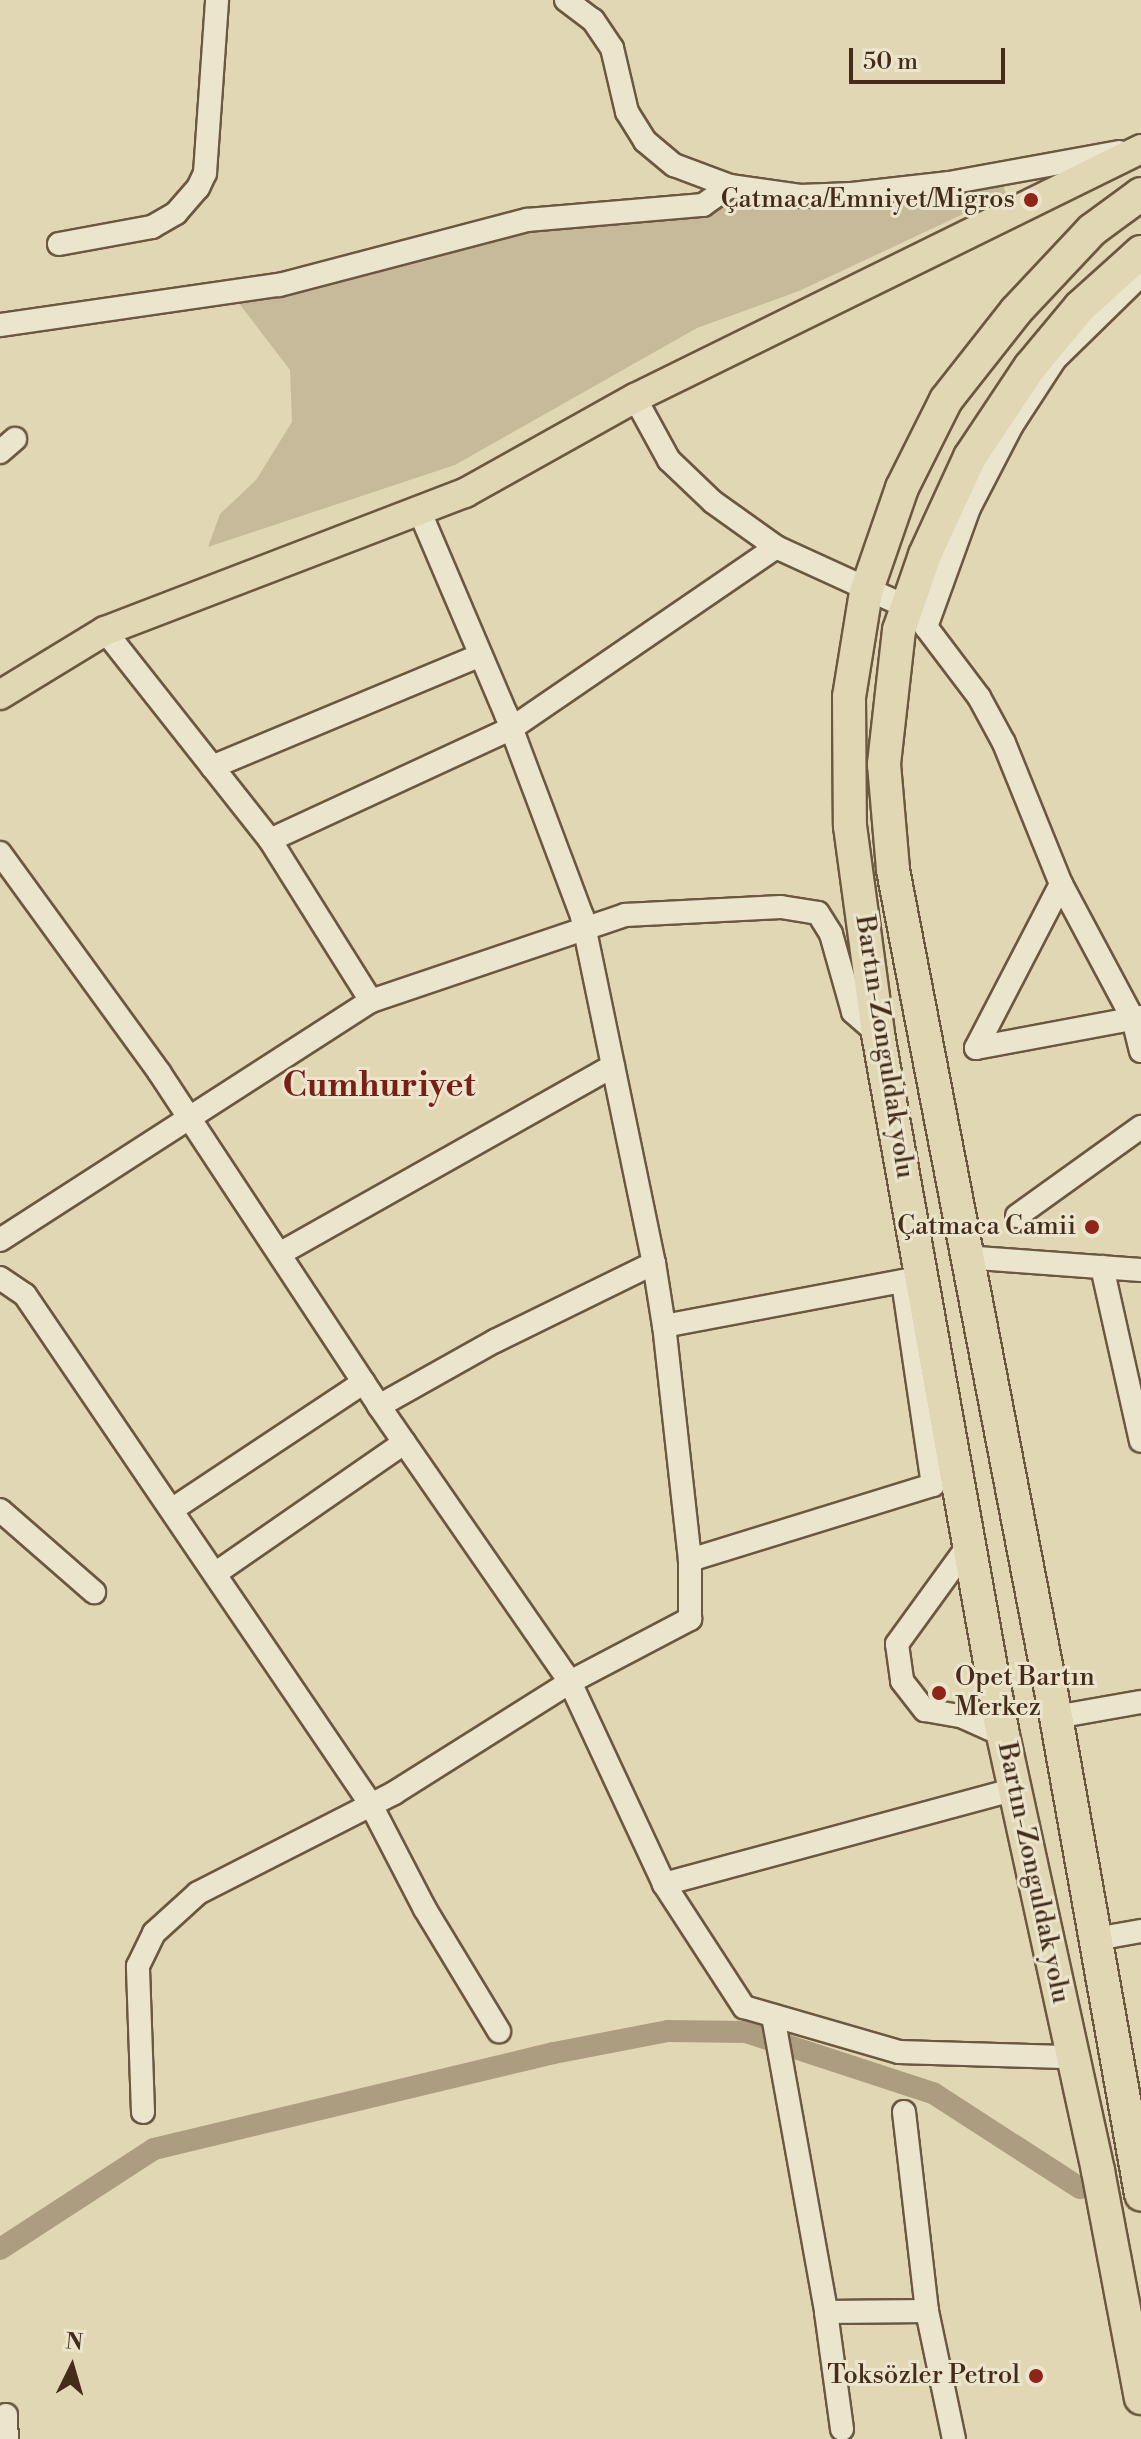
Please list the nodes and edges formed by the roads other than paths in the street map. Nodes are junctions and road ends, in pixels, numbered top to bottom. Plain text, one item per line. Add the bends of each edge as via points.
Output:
1 (217, 0) edge
2 (566, 0) edge
3 (1141, 148) edge
4 (730, 186) junction
5 (1141, 194) edge
6 (59, 244) dead end
7 (1141, 252) edge
8 (1141, 275) edge
9 (0, 325) edge
10 (635, 398) junction
11 (419, 510) junction
12 (776, 547) junction
13 (866, 592) junction
14 (907, 607) junction
15 (105, 631) junction
16 (481, 655) junction
17 (0, 695) edge
18 (512, 728) junction
19 (212, 767) junction
20 (270, 840) junction
21 (0, 853) edge
22 (1061, 884) junction
23 (584, 925) junction
24 (371, 1001) junction
25 (1137, 1018) edge
26 (878, 1034) junction
27 (1141, 1051) edge
28 (613, 1066) junction
29 (188, 1116) junction
30 (1141, 1127) edge
31 (1017, 1216) dead end
32 (0, 1240) edge
33 (281, 1253) junction
34 (964, 1257) junction
35 (654, 1263) junction
36 (1102, 1267) junction
37 (1141, 1270) edge
38 (0, 1278) edge
39 (913, 1280) junction
40 (664, 1326) junction
41 (364, 1382) junction
42 (379, 1406) junction
43 (1141, 1441) edge
44 (404, 1443) junction
45 (173, 1509) junction
46 (0, 1510) edge
47 (972, 1541) junction
48 (690, 1560) junction
49 (216, 1573) junction
50 (94, 1592) dead end
51 (570, 1682) junction
52 (1141, 1702) edge
53 (1056, 1717) junction
54 (1003, 1735) junction
55 (1002, 1793) dead end
56 (370, 1803) junction
57 (664, 1884) junction
58 (1141, 1931) edge
59 (1096, 1939) junction
60 (773, 2016) junction
61 (499, 2031) dead end
62 (1072, 2057) junction
63 (143, 2112) dead end
64 (904, 2112) dead end
65 (1141, 2195) edge
66 (927, 2311) junction
67 (826, 2312) junction
68 (1141, 2398) edge
69 (6, 2415) dead end
70 (842, 2429) dead end
71 (7, 2439) edge
72 (954, 2439) edge

1 - 6 street via 205,173 198,188 176,213 152,227
2 - 4 street via 593,20 612,48 627,112 645,141 674,165
3 - 4 street via 949,183 852,194 800,196
3 - 10 main road
4 - 9 street via 703,205 527,220 279,285
5 - 13 highway, Bartın-Zonguldak yolu via 1092,230 1016,311 946,400 902,488
7 - 14 highway, Bartın-Zonguldak yolu via 1080,307 998,413 970,457
8 - 22 street via 1055,359 1012,425 969,508 926,627 979,697 1004,743
10 - 11 main road via 465,493
10 - 12 street via 669,460 713,502
11 - 15 main road
11 - 16 street
12 - 13 street
12 - 18 street
13 - 14 street
13 - 26 highway, Bartın-Zonguldak yolu via 849,697 850,826
14 - 34 highway, Bartın-Zonguldak yolu via 890,686 884,764 893,870
15 - 17 main road
15 - 19 street
16 - 18 street
16 - 19 street
18 - 20 street
18 - 23 street
19 - 20 street
20 - 24 street
21 - 29 street
22 - 25 street
22 - 25 street via 976,1048
23 - 24 street
23 - 26 street via 625,915 781,907 818,913 831,934 853,1012
23 - 28 street
24 - 29 street
25 - 27 street
26 - 39 highway, Bartın-Zonguldak yolu
28 - 33 street
28 - 35 street
29 - 32 street
29 - 33 street
30 - 31 street
33 - 41 street
34 - 36 street
34 - 53 highway, Bartın-Zonguldak yolu
35 - 40 street
35 - 42 street via 495,1341
36 - 37 street
36 - 43 street
38 - 45 street via 25,1295
39 - 40 street
39 - 47 highway, Bartın-Zonguldak yolu
39 - 48 street via 933,1485
40 - 48 street
41 - 42 street
41 - 45 street
42 - 44 street
44 - 49 street
44 - 51 street
45 - 49 street
46 - 50 street
47 - 54 highway, Bartın-Zonguldak yolu
47 - 54 street via 897,1644 902,1681 925,1710 963,1717
48 - 51 street via 690,1619
49 - 56 street
51 - 56 street
51 - 57 street
52 - 53 street
53 - 59 highway, Bartın-Zonguldak yolu
54 - 62 highway, Bartın-Zonguldak yolu
55 - 57 street
56 - 61 street via 425,1909
56 - 63 street via 198,1893 154,1933 138,1966
57 - 60 street via 744,2007
58 - 59 street
59 - 65 highway, Bartın-Zonguldak yolu
60 - 62 street via 899,2052
60 - 67 street
62 - 68 highway, Bartın-Zonguldak yolu
64 - 66 street
66 - 67 street
66 - 72 street
67 - 70 street
69 - 71 street

